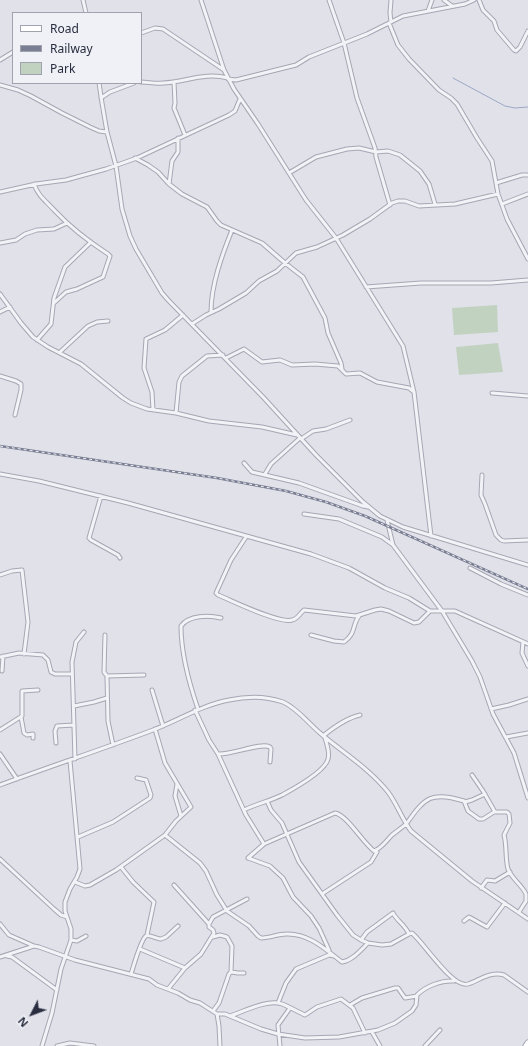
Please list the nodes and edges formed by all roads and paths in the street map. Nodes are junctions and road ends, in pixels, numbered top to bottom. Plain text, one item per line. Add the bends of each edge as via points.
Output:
1 (83, 0) edge
2 (201, 0) edge
3 (329, 0) edge
4 (391, 0) edge
5 (432, 0) edge
6 (444, 0) edge
7 (474, 0) edge
8 (479, 0) edge
9 (452, 6) junction
10 (428, 11) junction
11 (86, 12) edge
12 (390, 22) junction
13 (528, 30) edge
14 (142, 33) edge
15 (344, 43) junction
16 (12, 53) edge
17 (0, 60) edge
18 (224, 70) junction
19 (228, 79) junction
20 (236, 80) junction
21 (142, 82) edge
22 (174, 82) junction
23 (99, 84) edge
24 (131, 84) edge
25 (0, 85) edge
26 (232, 87) junction
27 (101, 98) junction
28 (240, 99) junction
29 (107, 132) junction
30 (184, 135) junction
31 (178, 138) junction
32 (376, 152) junction
33 (135, 158) junction
34 (116, 166) junction
35 (289, 173) junction
36 (528, 175) edge
37 (34, 184) junction
38 (169, 184) junction
39 (496, 184) junction
40 (0, 192) edge
41 (498, 194) junction
42 (528, 194) edge
43 (435, 204) junction
44 (502, 204) junction
45 (390, 205) junction
46 (66, 223) junction
47 (232, 230) junction
48 (336, 238) junction
49 (91, 242) junction
50 (0, 243) edge
51 (528, 258) edge
52 (284, 263) junction
53 (528, 280) edge
54 (366, 287) junction
55 (0, 294) edge
56 (54, 302) junction
57 (10, 307) junction
58 (0, 312) edge
59 (211, 312) junction
60 (183, 315) junction
61 (108, 321) dead end
62 (192, 324) junction
63 (37, 340) junction
64 (60, 352) junction
65 (224, 357) junction
66 (342, 369) junction
67 (0, 376) edge
68 (414, 392) junction
69 (492, 393) dead end
70 (528, 396) edge
71 (153, 410) junction
72 (176, 413) junction
73 (15, 415) dead end
74 (350, 420) dead end
75 (299, 437) junction
76 (244, 463) dead end
77 (0, 474) edge
78 (265, 474) junction
79 (482, 475) dead end
80 (101, 496) junction
81 (368, 507) junction
82 (304, 514) dead end
83 (387, 520) junction
84 (431, 536) junction
85 (246, 537) junction
86 (528, 540) edge
87 (394, 545) junction
88 (120, 558) dead end
89 (528, 564) edge
90 (470, 568) dead end
91 (0, 575) edge
92 (528, 595) edge
93 (430, 611) junction
94 (442, 611) junction
95 (359, 616) junction
96 (221, 618) dead end
97 (84, 632) dead end
98 (104, 635) dead end
99 (311, 635) dead end
100 (523, 642) junction
101 (528, 644) edge
102 (24, 654) junction
103 (2, 657) edge
104 (528, 666) edge
105 (2, 671) dead end
106 (72, 674) junction
107 (144, 675) dead end
108 (107, 676) junction
109 (38, 690) dead end
110 (152, 690) dead end
111 (107, 698) junction
112 (528, 699) edge
113 (74, 706) junction
114 (491, 709) junction
115 (196, 710) junction
116 (360, 715) dead end
117 (21, 717) junction
118 (73, 725) junction
119 (163, 726) junction
120 (155, 729) junction
121 (0, 730) edge
122 (528, 733) edge
123 (324, 737) junction
124 (506, 737) junction
125 (33, 738) dead end
126 (56, 743) dead end
127 (112, 745) junction
128 (0, 754) edge
129 (218, 754) junction
130 (75, 759) junction
131 (70, 761) junction
132 (270, 762) dead end
133 (472, 775) dead end
134 (137, 778) dead end
135 (17, 779) junction
136 (177, 784) junction
137 (0, 785) edge
138 (527, 789) edge
139 (485, 794) junction
140 (528, 798) edge
141 (267, 801) junction
142 (465, 802) junction
143 (244, 810) junction
144 (495, 812) junction
145 (181, 816) junction
146 (406, 824) junction
147 (287, 834) junction
148 (165, 835) junction
149 (78, 837) junction
150 (264, 844) junction
151 (376, 852) junction
152 (0, 859) edge
153 (121, 867) junction
154 (510, 872) junction
155 (75, 882) junction
156 (174, 885) dead end
157 (481, 888) junction
158 (322, 894) junction
159 (247, 899) dead end
160 (505, 903) junction
161 (226, 911) junction
162 (519, 912) junction
163 (67, 917) junction
164 (528, 919) edge
165 (464, 921) dead end
166 (0, 924) edge
167 (209, 924) junction
168 (178, 926) dead end
169 (409, 934) junction
170 (147, 935) junction
171 (86, 936) dead end
172 (213, 937) junction
173 (71, 940) junction
174 (361, 940) junction
175 (368, 943) junction
176 (34, 946) junction
177 (140, 949) junction
178 (330, 952) junction
179 (7, 956) junction
180 (65, 956) junction
181 (335, 956) junction
182 (0, 957) edge
183 (185, 968) junction
184 (231, 972) junction
185 (244, 973) dead end
186 (131, 974) junction
187 (454, 981) junction
188 (168, 989) junction
189 (57, 990) junction
190 (528, 992) edge
191 (417, 996) junction
192 (278, 1003) junction
193 (350, 1005) junction
194 (290, 1008) junction
195 (215, 1013) junction
196 (230, 1016) junction
197 (440, 1030) dead end
198 (372, 1032) junction
199 (366, 1033) junction
200 (278, 1034) junction
201 (528, 1043) edge
202 (42, 1046) edge
203 (57, 1046) edge
204 (94, 1046) edge
205 (220, 1046) edge
206 (280, 1046) edge
207 (380, 1046) edge
208 (425, 1046) edge
209 (526, 1046) edge

1 - 11 street
2 - 18 street
3 - 15 street
4 - 12 street
5 - 10 street
6 - 9 street
7 - 9 street
8 - 13 street via 483,10 514,50 518,50
9 - 10 street
10 - 12 street via 403,16
12 - 15 street
12 - 39 street via 398,45 410,60 439,90 457,104 492,162
14 - 18 street via 155,28 163,29
15 - 20 street via 296,65
15 - 32 street via 357,98
16 - 17 street
18 - 19 street
19 - 20 street
19 - 22 street via 200,76
19 - 26 street
20 - 26 street
21 - 22 street
22 - 30 street via 174,108
23 - 27 street
24 - 27 street
25 - 29 street via 18,90 90,127
26 - 28 street
27 - 29 street
28 - 30 street via 235,111 229,115
28 - 35 street
29 - 34 street
30 - 31 street
31 - 33 street
31 - 38 street via 178,152 172,161
32 - 35 street via 352,148 325,154
32 - 43 street via 388,150 415,166 428,182
32 - 45 street
33 - 34 street
33 - 38 street via 158,172
34 - 37 street via 72,179
34 - 60 street via 122,209 130,236 162,293
35 - 48 street via 306,200
36 - 39 street
37 - 40 street
37 - 46 street via 39,195
38 - 47 street via 207,207 218,223
39 - 41 street
41 - 43 street via 455,204
41 - 44 street
42 - 44 street
43 - 45 street via 419,206 398,201
44 - 51 street
45 - 48 street
46 - 49 street
46 - 50 street via 54,229 37,230 16,240
47 - 52 street via 257,240
47 - 59 street via 214,284
48 - 52 street via 296,252
48 - 54 street
49 - 56 street via 64,267
49 - 56 street via 109,255 104,275 66,292
52 - 59 street via 246,293
52 - 66 street via 305,280 326,321
53 - 54 street
54 - 68 street via 404,346
55 - 57 street
56 - 63 street via 51,324
57 - 58 street
57 - 63 street
59 - 62 street
60 - 62 street
60 - 71 street via 162,332 146,339 144,368 152,392
61 - 64 street via 88,326
62 - 65 street
63 - 64 street
64 - 71 street via 82,364 123,398
65 - 66 street via 244,349 262,362 280,360 292,365 315,364 338,366
65 - 72 street via 207,356 182,376 179,382
65 - 75 street
66 - 68 street via 346,374 360,373 377,382 409,388
67 - 73 street via 21,384
68 - 84 street
69 - 70 street
71 - 72 street
72 - 75 street via 209,421 262,427
74 - 75 street
75 - 78 street via 271,464
75 - 81 street
76 - 78 street via 252,472
77 - 80 street
78 - 81 street
79 - 86 street via 480,495 496,535 504,541
80 - 85 street
80 - 88 street via 88,538
81 - 83 street
82 - 87 street via 339,519 382,537
83 - 84 street
83 - 87 street
84 - 89 street
85 - 93 street via 311,554 343,566
85 - 95 street via 230,560 216,592 218,595 283,621 294,619 304,610
87 - 94 street
90 - 92 street
91 - 102 street via 12,571 23,572 28,622
93 - 94 street
93 - 95 street via 417,623 381,609
94 - 100 street via 455,611
94 - 114 street via 480,677
95 - 99 street via 354,631 344,642
96 - 115 street via 200,617 181,626 188,678
97 - 106 street via 76,642
98 - 108 street via 104,672
100 - 101 street
100 - 104 street via 522,653
102 - 103 street
102 - 106 street via 43,655 53,673
103 - 105 street
106 - 113 street
107 - 108 street
108 - 111 street
109 - 117 street via 22,691
110 - 119 street
111 - 113 street
111 - 127 street
112 - 114 street via 510,706
113 - 118 street
114 - 124 street
115 - 119 street
115 - 123 street via 240,698 273,699 289,705
115 - 129 street
116 - 123 street via 339,725
117 - 121 street
117 - 125 street via 24,733 33,734
118 - 126 street via 57,726
118 - 130 street
119 - 120 street
120 - 127 street
120 - 136 street via 165,763
122 - 124 street
123 - 141 street via 328,756 326,765 281,796
123 - 146 street via 362,765 383,786
124 - 138 street
127 - 130 street
128 - 135 street
129 - 132 street via 227,755 267,745 270,747
129 - 143 street
130 - 131 street
131 - 135 street
131 - 149 street
133 - 139 street
134 - 149 street via 146,780 152,795 150,798 113,822
135 - 137 street
136 - 145 street via 175,794
136 - 145 street via 191,807
138 - 140 street
139 - 142 street
139 - 144 street
141 - 143 street
141 - 147 street
142 - 144 street via 468,811 479,819
142 - 146 street via 430,797
143 - 150 street
144 - 154 street via 507,812 510,816 510,823 504,835
145 - 148 street
146 - 151 street
146 - 157 street via 411,831
147 - 150 street
147 - 151 street via 335,813 348,822
147 - 158 street via 299,862
148 - 153 street
148 - 161 street via 200,863
149 - 155 street via 80,869
150 - 178 street via 248,858 270,866 283,878 293,897 319,928
151 - 158 street via 371,862
152 - 163 street via 59,914
153 - 155 street via 90,885
153 - 170 street via 154,902
154 - 157 street via 495,881 487,880
154 - 162 street via 526,894 524,905
155 - 163 street via 66,897
156 - 167 street
157 - 160 street
158 - 174 street via 348,929
159 - 161 street
160 - 162 street
160 - 165 street via 487,926 469,917
161 - 167 street via 213,917
161 - 178 street via 249,926 261,938 292,934 316,942
162 - 164 street
163 - 173 street
166 - 176 street via 9,935
167 - 172 street via 214,933
168 - 170 street via 160,939
169 - 174 street via 393,912
169 - 175 street via 391,944
169 - 187 street via 417,937
170 - 177 street
171 - 173 street via 77,941
172 - 183 street via 201,954
172 - 184 street via 220,935 227,938 232,946
173 - 180 street
174 - 175 street
175 - 181 street via 347,961 342,962
176 - 179 street
176 - 180 street
177 - 183 street
177 - 186 street
178 - 181 street
179 - 182 street
179 - 189 street
180 - 186 street
180 - 189 street
181 - 192 street via 329,955 296,969 286,983
183 - 188 street
184 - 185 street
184 - 195 street
186 - 188 street via 149,979
187 - 190 street via 466,985 483,977 500,974
187 - 191 street via 445,981 424,989
188 - 195 street
189 - 202 street
191 - 193 street via 405,998 398,988 395,988 362,998
191 - 198 street via 412,1011 395,1023
192 - 194 street
192 - 196 street via 261,1005
193 - 194 street via 340,999 317,1007 305,1016
193 - 199 street
194 - 200 street via 279,1023
195 - 196 street
195 - 205 street via 219,1026
196 - 200 street
197 - 208 street
198 - 199 street
198 - 207 street
199 - 200 street via 319,1038
200 - 206 street
201 - 209 main road
203 - 204 street

